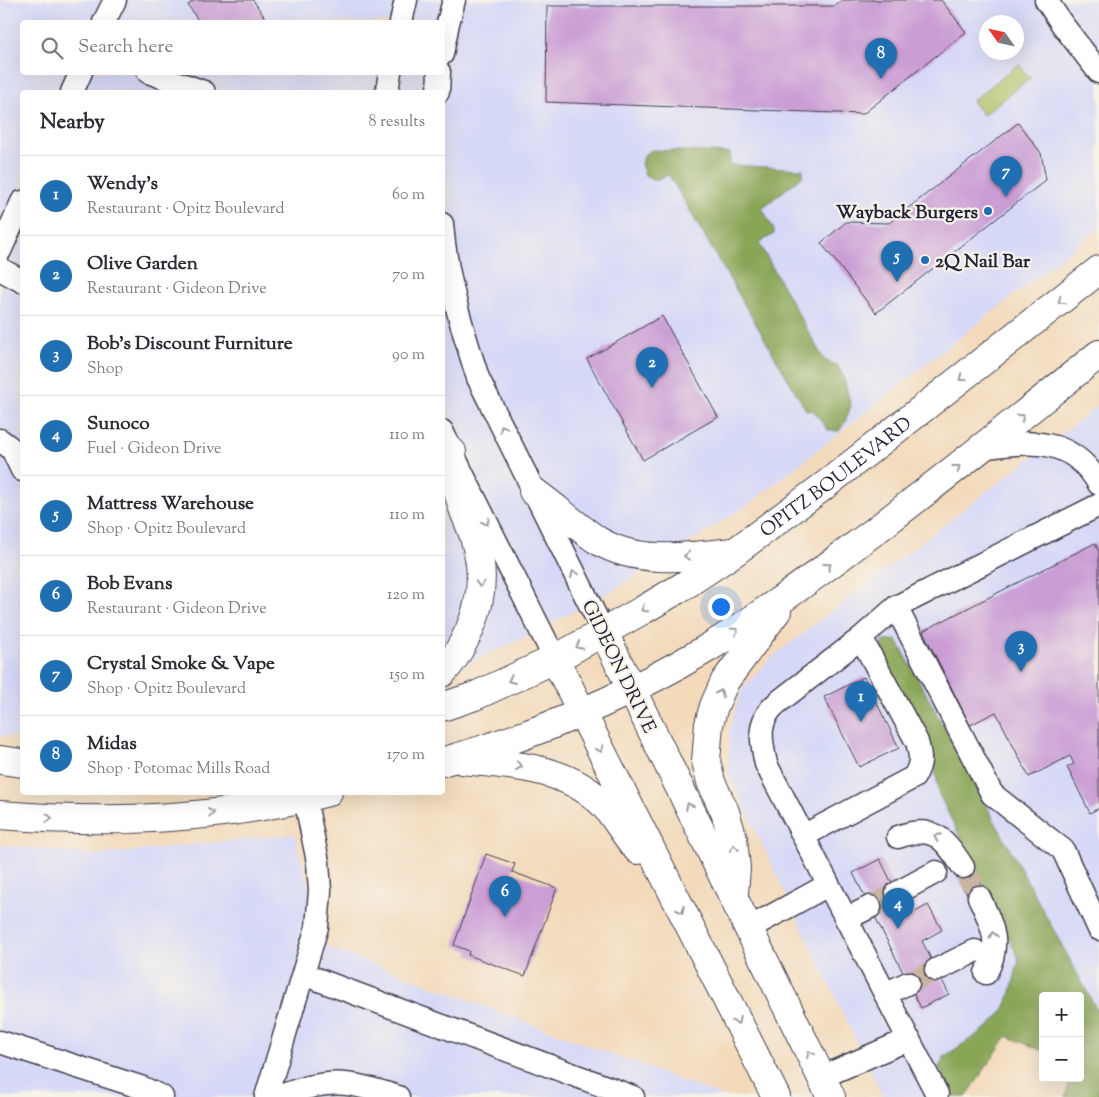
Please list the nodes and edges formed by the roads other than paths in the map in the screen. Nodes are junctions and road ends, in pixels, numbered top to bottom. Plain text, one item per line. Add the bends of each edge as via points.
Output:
1 (114, 0) edge
2 (406, 0) edge
3 (454, 0) edge
4 (1046, 0) edge
5 (105, 20) edge
6 (401, 20) edge
7 (445, 38) edge
8 (1099, 72) edge
9 (80, 75) edge
10 (156, 75) edge
11 (390, 75) edge
12 (439, 75) edge
13 (73, 90) edge
14 (198, 90) edge
15 (387, 90) edge
16 (438, 90) edge
17 (20, 206) edge
18 (445, 246) edge
19 (0, 251) edge
20 (0, 269) edge
21 (1099, 270) edge
22 (20, 280) edge
23 (1095, 359) edge
24 (447, 441) edge
25 (12, 444) edge
26 (983, 448) junction
27 (20, 465) edge
28 (1099, 484) edge
29 (534, 491) junction
30 (1099, 505) edge
31 (736, 551) junction
32 (789, 595) junction
33 (896, 607) junction
34 (604, 633) junction
35 (861, 638) junction
36 (555, 659) junction
37 (445, 669) edge
38 (632, 689) junction
39 (445, 706) edge
40 (582, 712) junction
41 (0, 760) edge
42 (448, 760) edge
43 (20, 763) edge
44 (317, 795) edge
45 (0, 815) edge
46 (803, 836) junction
47 (898, 837) dead end
48 (963, 867) tunnel mouth
49 (936, 872) dead end
50 (664, 876) junction
51 (828, 885) junction
52 (897, 893) tunnel mouth
53 (734, 897) junction
54 (979, 897) tunnel mouth
55 (870, 907) tunnel mouth
56 (846, 919) junction
57 (749, 928) junction
58 (1099, 929) edge
59 (975, 951) dead end
60 (936, 970) tunnel mouth
61 (986, 973) dead end
62 (303, 974) junction
63 (908, 983) tunnel mouth
64 (885, 994) junction
65 (909, 1039) junction
66 (0, 1042) edge
67 (827, 1087) edge
68 (937, 1094) dead end
69 (162, 1097) edge
70 (266, 1097) edge
71 (278, 1097) edge
72 (398, 1097) edge
73 (632, 1097) edge
74 (776, 1097) edge

1 - 5 street
2 - 6 street
3 - 7 street
4 - 8 street
9 - 13 street
10 - 14 street
11 - 15 street
12 - 16 street
17 - 19 street
29 -> 18 street, GIDEON DRIVE via 478,378 450,282
20 - 22 street
21 -> 31 main road, OPITZ BOULEVARD
26 -> 23 main road
24 -> 36 street
24 -> 37 main road via 461,505 480,561 481,587 477,613 461,648
25 - 27 street
26 - 28 street via 1021,442 1055,446 1084,463
32 -> 26 main road
31 -> 29 main road via 682,557 640,556 616,549 598,540
34 -> 29 street, GIDEON DRIVE
30 - 33 street
31 -> 34 main road, OPITZ BOULEVARD
38 -> 32 main road via 701,652
53 -> 32 main road via 736,868 733,840 706,761 709,724 725,681
33 - 35 street
33 - 58 street via 992,794 1063,850
34 -> 36 main road, OPITZ BOULEVARD
34 - 38 main road, GIDEON DRIVE
35 - 46 street via 777,702 764,719 761,737 766,764
35 - 46 street via 917,742 921,757 918,769 914,777
36 -> 39 main road, OPITZ BOULEVARD via 475,696
36 - 40 main road
38 - 40 main road
53 -> 38 main road, GIDEON DRIVE
40 - 42 main road
40 -> 50 main road
41 - 43 main road
42 -> 50 main road via 530,767 581,786 600,802 631,843
45 -> 44 main road via 123,819 194,815
44 - 62 street via 320,891 317,927
46 - 51 street
48 -> 47 street via 944,840 934,834 911,832
49 - 52 street
50 -> 74 main road
51 - 56 street
51 - 57 street
53 - 57 main road, GIDEON DRIVE
61 -> 54 street via 992,962 995,938
55 - 56 street
56 - 64 street
67 -> 57 main road, GIDEON DRIVE
59 - 60 street
62 - 70 street
62 - 73 street
63 - 64 street
64 - 65 street
65 - 67 street
65 - 68 street
66 - 69 street
71 - 72 street via 316,1084 341,1083 360,1085

